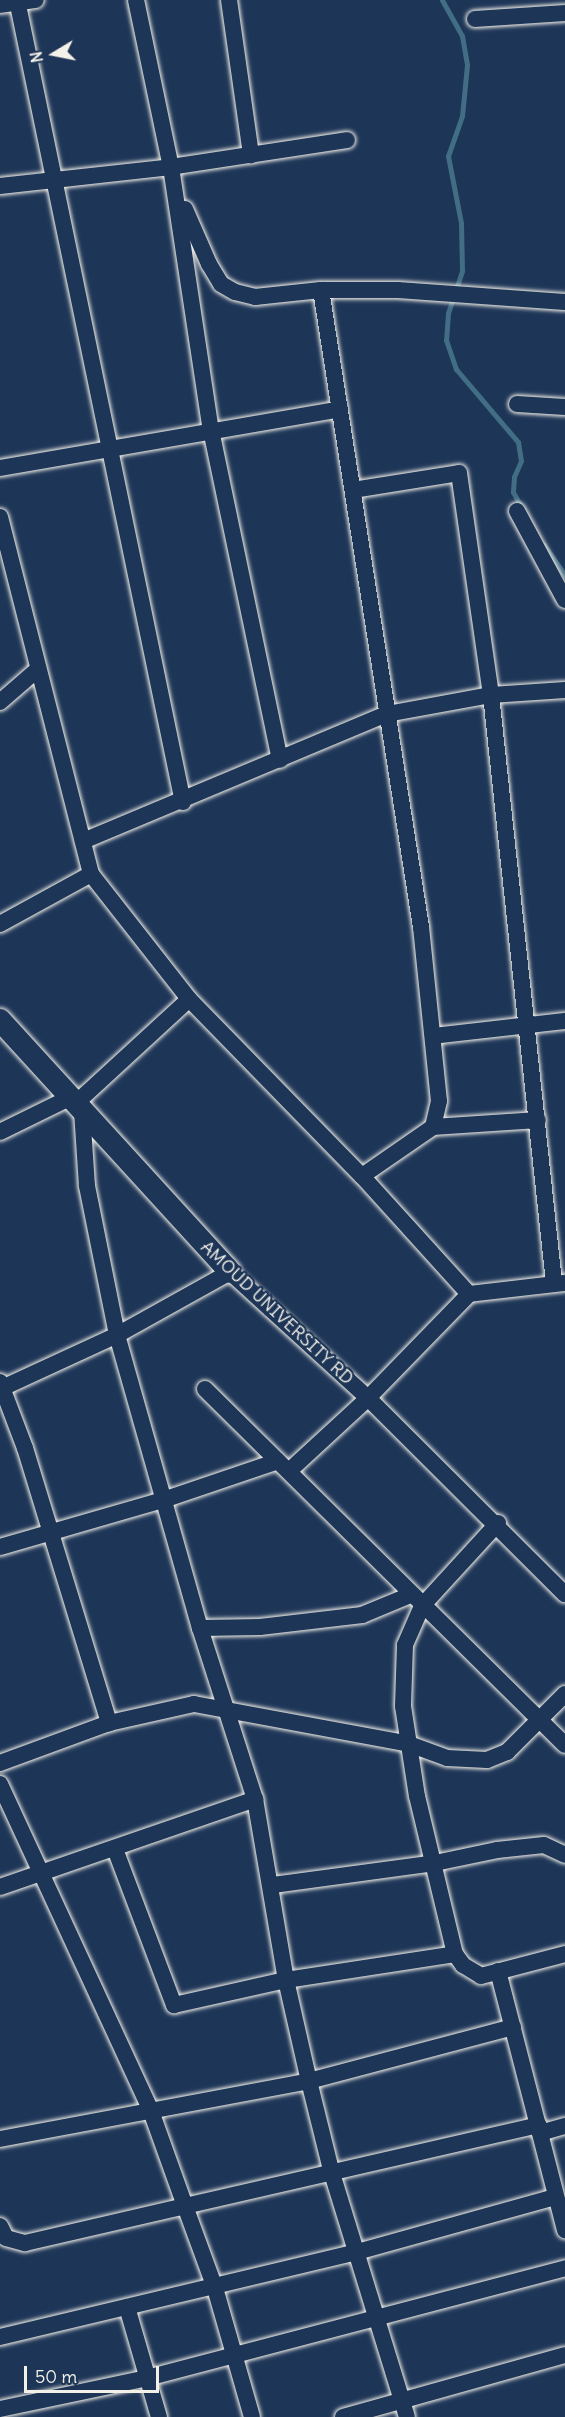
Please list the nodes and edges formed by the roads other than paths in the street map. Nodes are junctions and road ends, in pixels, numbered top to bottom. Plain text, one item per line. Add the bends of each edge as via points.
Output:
1 (36, 0) edge
2 (136, 0) edge
3 (229, 0) edge
4 (17, 2) edge
5 (0, 5) edge
6 (565, 13) edge
7 (475, 19) dead end
8 (347, 140) dead end
9 (251, 155) junction
10 (171, 167) junction
11 (55, 181) junction
12 (0, 186) edge
13 (321, 290) junction
14 (565, 302) edge
15 (518, 404) dead end
16 (565, 407) edge
17 (340, 409) junction
18 (212, 430) junction
19 (110, 447) junction
20 (0, 468) edge
21 (353, 490) junction
22 (517, 511) dead end
23 (0, 517) edge
24 (4, 561) edge
25 (565, 600) edge
26 (38, 669) junction
27 (565, 690) edge
28 (491, 695) junction
29 (0, 702) edge
30 (387, 714) junction
31 (280, 760) junction
32 (183, 801) junction
33 (83, 841) junction
34 (91, 874) junction
35 (0, 924) edge
36 (189, 999) junction
37 (0, 1020) edge
38 (565, 1021) edge
39 (528, 1026) junction
40 (433, 1036) junction
41 (75, 1104) junction
42 (538, 1120) junction
43 (433, 1127) junction
44 (0, 1132) edge
45 (362, 1176) junction
46 (230, 1272) junction
47 (560, 1283) edge
48 (469, 1294) junction
49 (117, 1335) junction
50 (1, 1386) edge
51 (205, 1389) dead end
52 (368, 1398) junction
53 (284, 1466) junction
54 (163, 1500) junction
55 (498, 1523) junction
56 (51, 1530) junction
57 (0, 1547) edge
58 (565, 1594) edge
59 (416, 1601) junction
60 (200, 1628) junction
61 (565, 1694) edge
62 (228, 1711) junction
63 (542, 1720) junction
64 (109, 1723) junction
65 (409, 1744) junction
66 (565, 1745) edge
67 (0, 1763) edge
68 (0, 1784) edge
69 (255, 1799) junction
70 (115, 1849) junction
71 (565, 1855) edge
72 (435, 1863) junction
73 (43, 1875) junction
74 (273, 1884) junction
75 (0, 1887) edge
76 (455, 1954) junction
77 (565, 1954) edge
78 (498, 1971) junction
79 (286, 1980) junction
80 (513, 2027) junction
81 (309, 2081) junction
82 (151, 2111) junction
83 (565, 2126) edge
84 (539, 2129) junction
85 (0, 2139) edge
86 (331, 2170) junction
87 (555, 2197) junction
88 (185, 2206) junction
89 (0, 2226) edge
90 (565, 2230) edge
91 (357, 2252) junction
92 (565, 2268) edge
93 (215, 2288) junction
94 (127, 2307) junction
95 (376, 2319) junction
96 (0, 2337) edge
97 (235, 2355) junction
98 (565, 2355) edge
99 (147, 2378) junction
100 (402, 2400) junction
101 (0, 2409) edge
102 (159, 2417) edge
103 (252, 2417) edge
104 (343, 2417) edge
105 (407, 2417) edge

1 - 4 street
2 - 10 street
3 - 9 street
4 - 5 street
4 - 11 street
6 - 7 street
8 - 9 street
9 - 10 street
10 - 11 street
10 - 13 street via 195,237 221,284 255,297
10 - 18 street
11 - 12 street
11 - 19 street
13 - 14 street via 399,290
13 - 17 street
15 - 16 street
17 - 18 street
17 - 21 street
18 - 19 street
18 - 31 street
19 - 20 street
19 - 32 street
21 - 28 street via 459,473
21 - 30 street
22 - 25 street
23 - 24 street
24 - 26 street
26 - 29 street
26 - 33 street
27 - 28 street
28 - 30 street
28 - 39 street
30 - 31 street
30 - 40 street via 421,927
31 - 32 street
32 - 33 street
33 - 34 street
34 - 35 street
34 - 36 street
36 - 41 street
36 - 45 street
37 - 41 street, AMOUD UNIVERSITY RD
38 - 39 street
39 - 40 street
39 - 42 street
40 - 43 street via 440,1101
41 - 44 street
41 - 46 street, AMOUD UNIVERSITY RD
41 - 49 street
42 - 43 street
42 - 47 street
43 - 45 street
45 - 48 street
46 - 49 street
46 - 52 street, AMOUD UNIVERSITY RD
47 - 48 street
48 - 52 street
49 - 50 street
49 - 54 street
50 - 56 street
51 - 53 street
52 - 53 street
52 - 55 street, AMOUD UNIVERSITY RD
53 - 54 street
53 - 59 street
54 - 56 street
54 - 60 street
55 - 58 street, AMOUD UNIVERSITY RD
55 - 59 street
56 - 57 street
56 - 64 street
59 - 60 street via 362,1615 260,1627
59 - 63 street
59 - 65 street via 405,1645 403,1706
60 - 62 street
61 - 63 street
62 - 64 street via 182,1705
62 - 65 street
62 - 69 street
63 - 65 street via 507,1752 487,1760 447,1758
63 - 66 street
64 - 67 street
65 - 72 street via 417,1796
68 - 73 street
69 - 70 street
69 - 74 street
70 - 73 street
70 - 79 street via 174,2005
71 - 72 street via 543,1845
72 - 74 street
72 - 76 street
73 - 75 street
73 - 82 street
74 - 79 street
76 - 78 street via 472,1973 481,1976
76 - 79 street
77 - 78 street
78 - 80 street
79 - 81 street
80 - 81 street
80 - 84 street
81 - 82 street
81 - 86 street
82 - 85 street
82 - 88 street
83 - 84 street
84 - 86 street
84 - 87 street
86 - 88 street
86 - 91 street
87 - 90 street
87 - 91 street
88 - 89 street via 25,2243 6,2238
88 - 93 street
91 - 93 street
91 - 95 street
92 - 95 street
93 - 94 street
93 - 97 street
94 - 96 street
94 - 99 street
95 - 97 street
95 - 100 street
97 - 99 street
97 - 103 street
98 - 100 street
99 - 101 street
99 - 102 street
100 - 104 street
100 - 105 street

